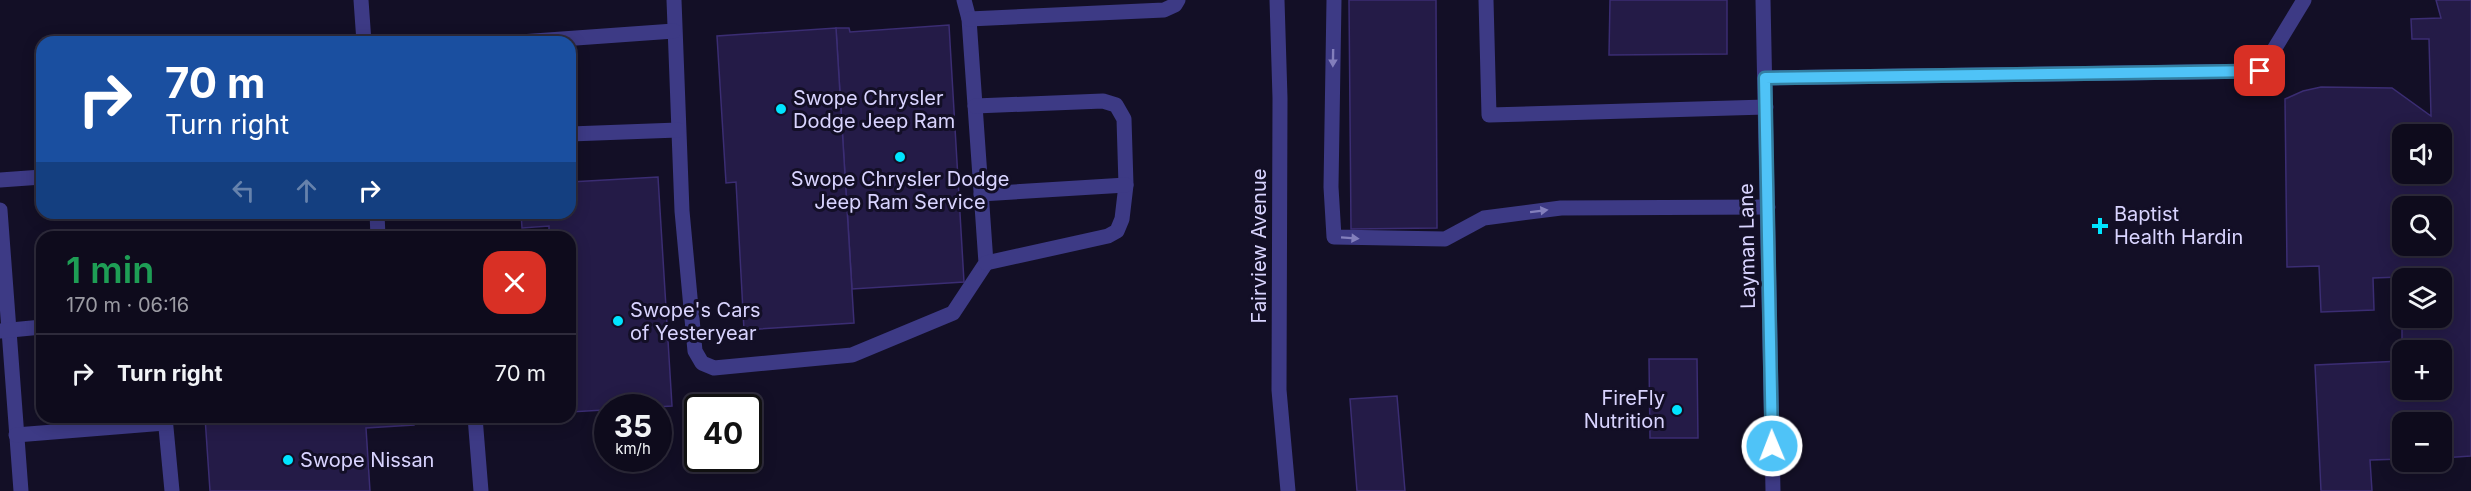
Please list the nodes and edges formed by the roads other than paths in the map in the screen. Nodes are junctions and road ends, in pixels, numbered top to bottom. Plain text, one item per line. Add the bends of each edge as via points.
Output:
1 (361, 0) edge
2 (674, 0) edge
3 (964, 0) edge
4 (1178, 0) edge
5 (1277, 0) edge
6 (1334, 0) edge
7 (1486, 0) edge
8 (1763, 0) edge
9 (2304, 0) edge
10 (969, 19) junction
11 (675, 31) junction
12 (364, 36) edge
13 (576, 38) edge
14 (1765, 78) junction
15 (975, 106) junction
16 (1766, 107) junction
17 (678, 130) junction
18 (576, 134) edge
19 (36, 177) edge
20 (0, 180) edge
21 (1126, 184) junction
22 (981, 194) junction
23 (1768, 207) junction
24 (0, 210) edge
25 (986, 263) junction
26 (36, 327) edge
27 (4, 330) edge
28 (135, 423) edge
29 (165, 423) edge
30 (475, 423) edge
31 (16, 435) junction
32 (21, 491) edge
33 (171, 491) edge
34 (481, 491) edge
35 (1288, 491) edge
36 (1773, 491) edge

1 - 12 street
2 - 11 street
3 - 10 street
4 - 10 street via 1164,10
5 - 35 street, Fairview Avenue via 1279,390
6 -> 23 street via 1334,237 1445,239 1484,218 1561,208
7 - 16 street via 1489,116
8 - 14 street, Layman Lane
9 - 14 street via 2260,71
10 - 15 street
11 - 13 street
11 - 17 street
14 - 16 street, Layman Lane
15 - 21 street via 1103,101 1116,105 1124,119
15 - 22 street
16 - 23 street, Layman Lane
17 - 18 street
17 - 25 street via 695,351 702,363 714,368 852,355 953,313
19 - 20 street
21 - 22 street
21 - 25 street via 1117,231
22 - 25 street
23 - 36 street, Layman Lane
24 - 27 street
26 - 27 street
27 - 31 street
28 - 31 street
29 - 33 street
30 - 34 street
31 - 32 street

